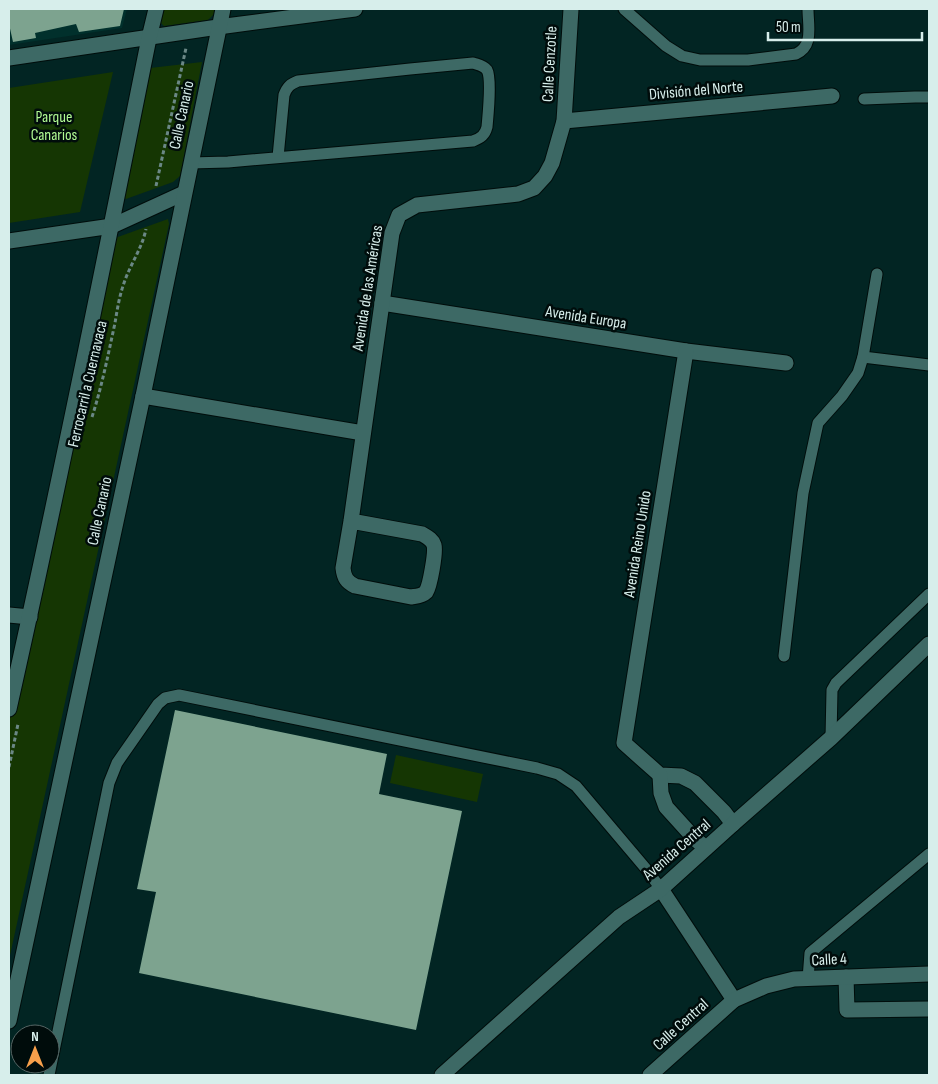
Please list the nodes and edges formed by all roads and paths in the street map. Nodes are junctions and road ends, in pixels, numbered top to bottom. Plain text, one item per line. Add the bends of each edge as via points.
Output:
1 (156, 9) edge
2 (223, 9) edge
3 (355, 9) edge
4 (571, 9) edge
5 (624, 9) edge
6 (808, 9) edge
7 (218, 27) junction
8 (190, 31) junction
9 (149, 38) junction
10 (9, 58) edge
11 (832, 96) dead end
12 (929, 97) edge
13 (864, 100) dead end
14 (564, 121) junction
15 (278, 157) junction
16 (190, 164) junction
17 (184, 193) junction
18 (151, 208) junction
19 (112, 226) junction
20 (9, 241) edge
21 (877, 274) dead end
22 (382, 303) junction
23 (686, 351) junction
24 (863, 358) junction
25 (786, 363) dead end
26 (929, 366) edge
27 (143, 396) junction
28 (91, 419) dead end
29 (363, 433) junction
30 (351, 521) junction
31 (929, 594) edge
32 (9, 615) edge
33 (30, 617) junction
34 (929, 644) edge
35 (784, 656) dead end
36 (14, 714) edge
37 (831, 738) junction
38 (9, 767) edge
39 (660, 775) junction
40 (733, 824) junction
41 (706, 848) junction
42 (929, 854) edge
43 (661, 889) junction
44 (929, 974) edge
45 (846, 977) junction
46 (808, 979) junction
47 (11, 996) edge
48 (734, 1000) junction
49 (929, 1010) edge
50 (9, 1021) edge
51 (49, 1075) edge
52 (442, 1075) edge
53 (650, 1075) edge

1 - 9 street
2 - 7 street, Calle Canario
3 - 7 street
4 - 14 street, Calle Cenzotle
5 - 6 lane via 666,46 682,56 700,60 748,60 796,54 807,45 809,38
7 - 8 street
7 - 16 street, Calle Canario
8 - 9 street
8 - 18 path, Ferrocarril a Cuernavaca
9 - 10 street
9 - 19 street
11 - 14 street, División del Norte
12 - 13 lane
14 - 22 street, Avenida de las Américas via 552,163 534,188 518,194 417,205 399,215 392,232
15 - 15 lane via 480,139 487,127 488,71 473,63 298,81 291,84 284,95
15 - 16 lane
16 - 17 street, Calle Canario
17 - 18 street
17 - 27 street, Calle Canario
18 - 19 street
18 - 28 path, Ferrocarril a Cuernavaca via 144,238 122,287
19 - 20 street
19 - 33 street
21 - 24 lane
22 - 23 street, Avenida Europa
22 - 29 street, Avenida de las Américas
23 - 25 street, Avenida Europa
23 - 39 street, Avenida Reino Unido via 624,743
24 - 26 lane
24 - 35 lane via 858,373 818,424 803,493
27 - 29 street
27 - 47 street, Calle Canario
29 - 30 street, Avenida de las Américas
30 - 30 street, Avenida de las Américas via 343,568 348,582 411,597 426,592 434,552 434,544 429,538
31 - 37 lane via 836,684 832,690
32 - 33 street
33 - 36 street
34 - 37 street, Avenida Central
36 - 38 path
37 - 40 street, Avenida Central
39 - 40 street via 681,776 694,782
39 - 41 street via 666,807
40 - 41 street, Avenida Central
41 - 43 street, Avenida Central
42 - 46 lane via 810,953
43 - 48 street
43 - 51 lane via 576,786 558,774 179,695 166,698 158,704 117,764 109,783
43 - 52 street, Avenida Central via 619,917
44 - 45 street, Calle 4
45 - 46 street, Calle 4
45 - 49 street via 847,1010
46 - 48 street, Calle 4 via 766,986
47 - 50 street, Calle Canario
48 - 53 street, Calle Central

